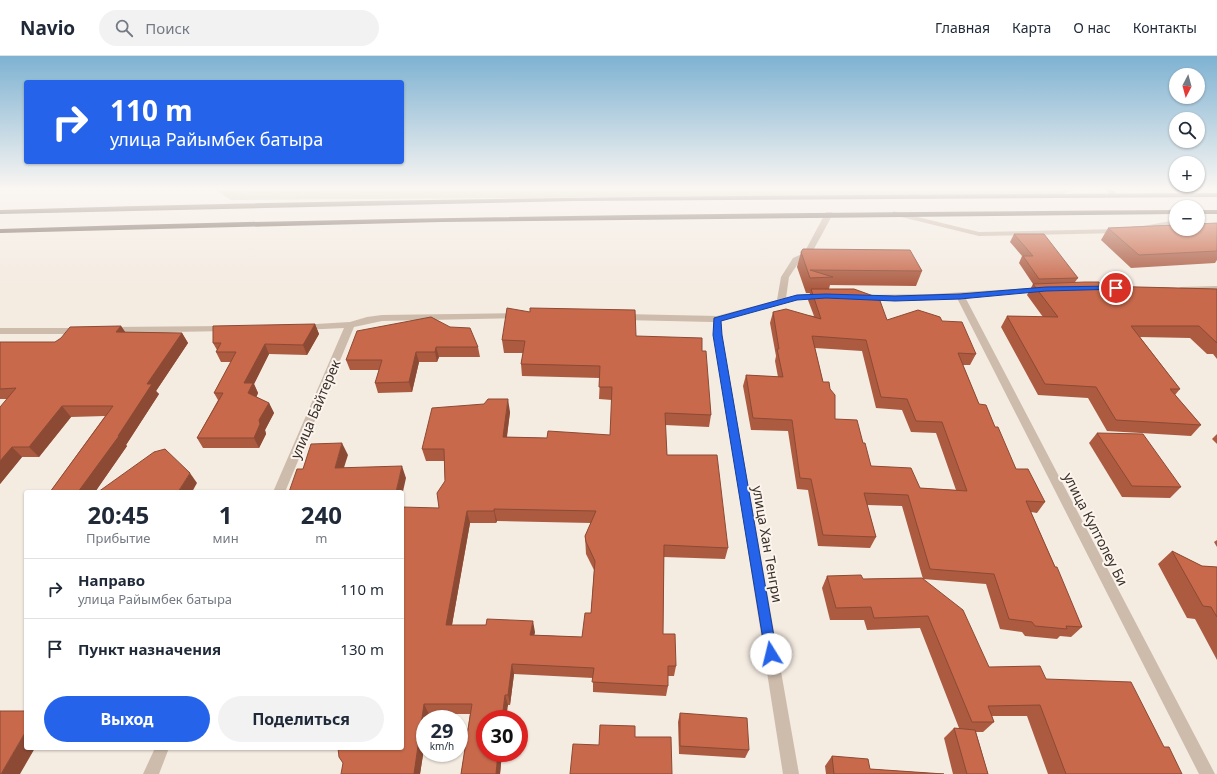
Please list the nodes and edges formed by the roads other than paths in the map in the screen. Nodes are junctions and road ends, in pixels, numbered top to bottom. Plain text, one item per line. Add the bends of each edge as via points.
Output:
1 (351, 222) edge
2 (825, 222) edge
3 (929, 222) edge
4 (1169, 223) edge
5 (0, 231) edge
6 (1217, 288) edge
7 (1054, 289) edge
8 (1173, 289) edge
9 (833, 296) edge
10 (960, 296) junction
11 (856, 297) edge
12 (781, 301) junction
13 (526, 316) edge
14 (613, 317) edge
15 (717, 319) junction
16 (350, 325) junction
17 (289, 327) edge
18 (236, 329) edge
19 (0, 331) edge
20 (280, 490) edge
21 (161, 750) edge
22 (151, 774) edge
23 (791, 774) edge
24 (1207, 774) edge

1 - 5 highway
2 - 12 street via 807,254 792,265 785,278
3 - 4 street via 979,234 1112,232
6 - 8 street
7 - 10 street
9 - 12 street
10 - 11 street
10 - 24 street, улица Култолеу Би
12 - 15 street
13 - 16 street via 382,318
14 - 15 street
15 - 23 street, улица Хан Тенгри
16 - 17 street
16 - 20 street, улица Байтерек
18 - 19 street
21 - 22 street

